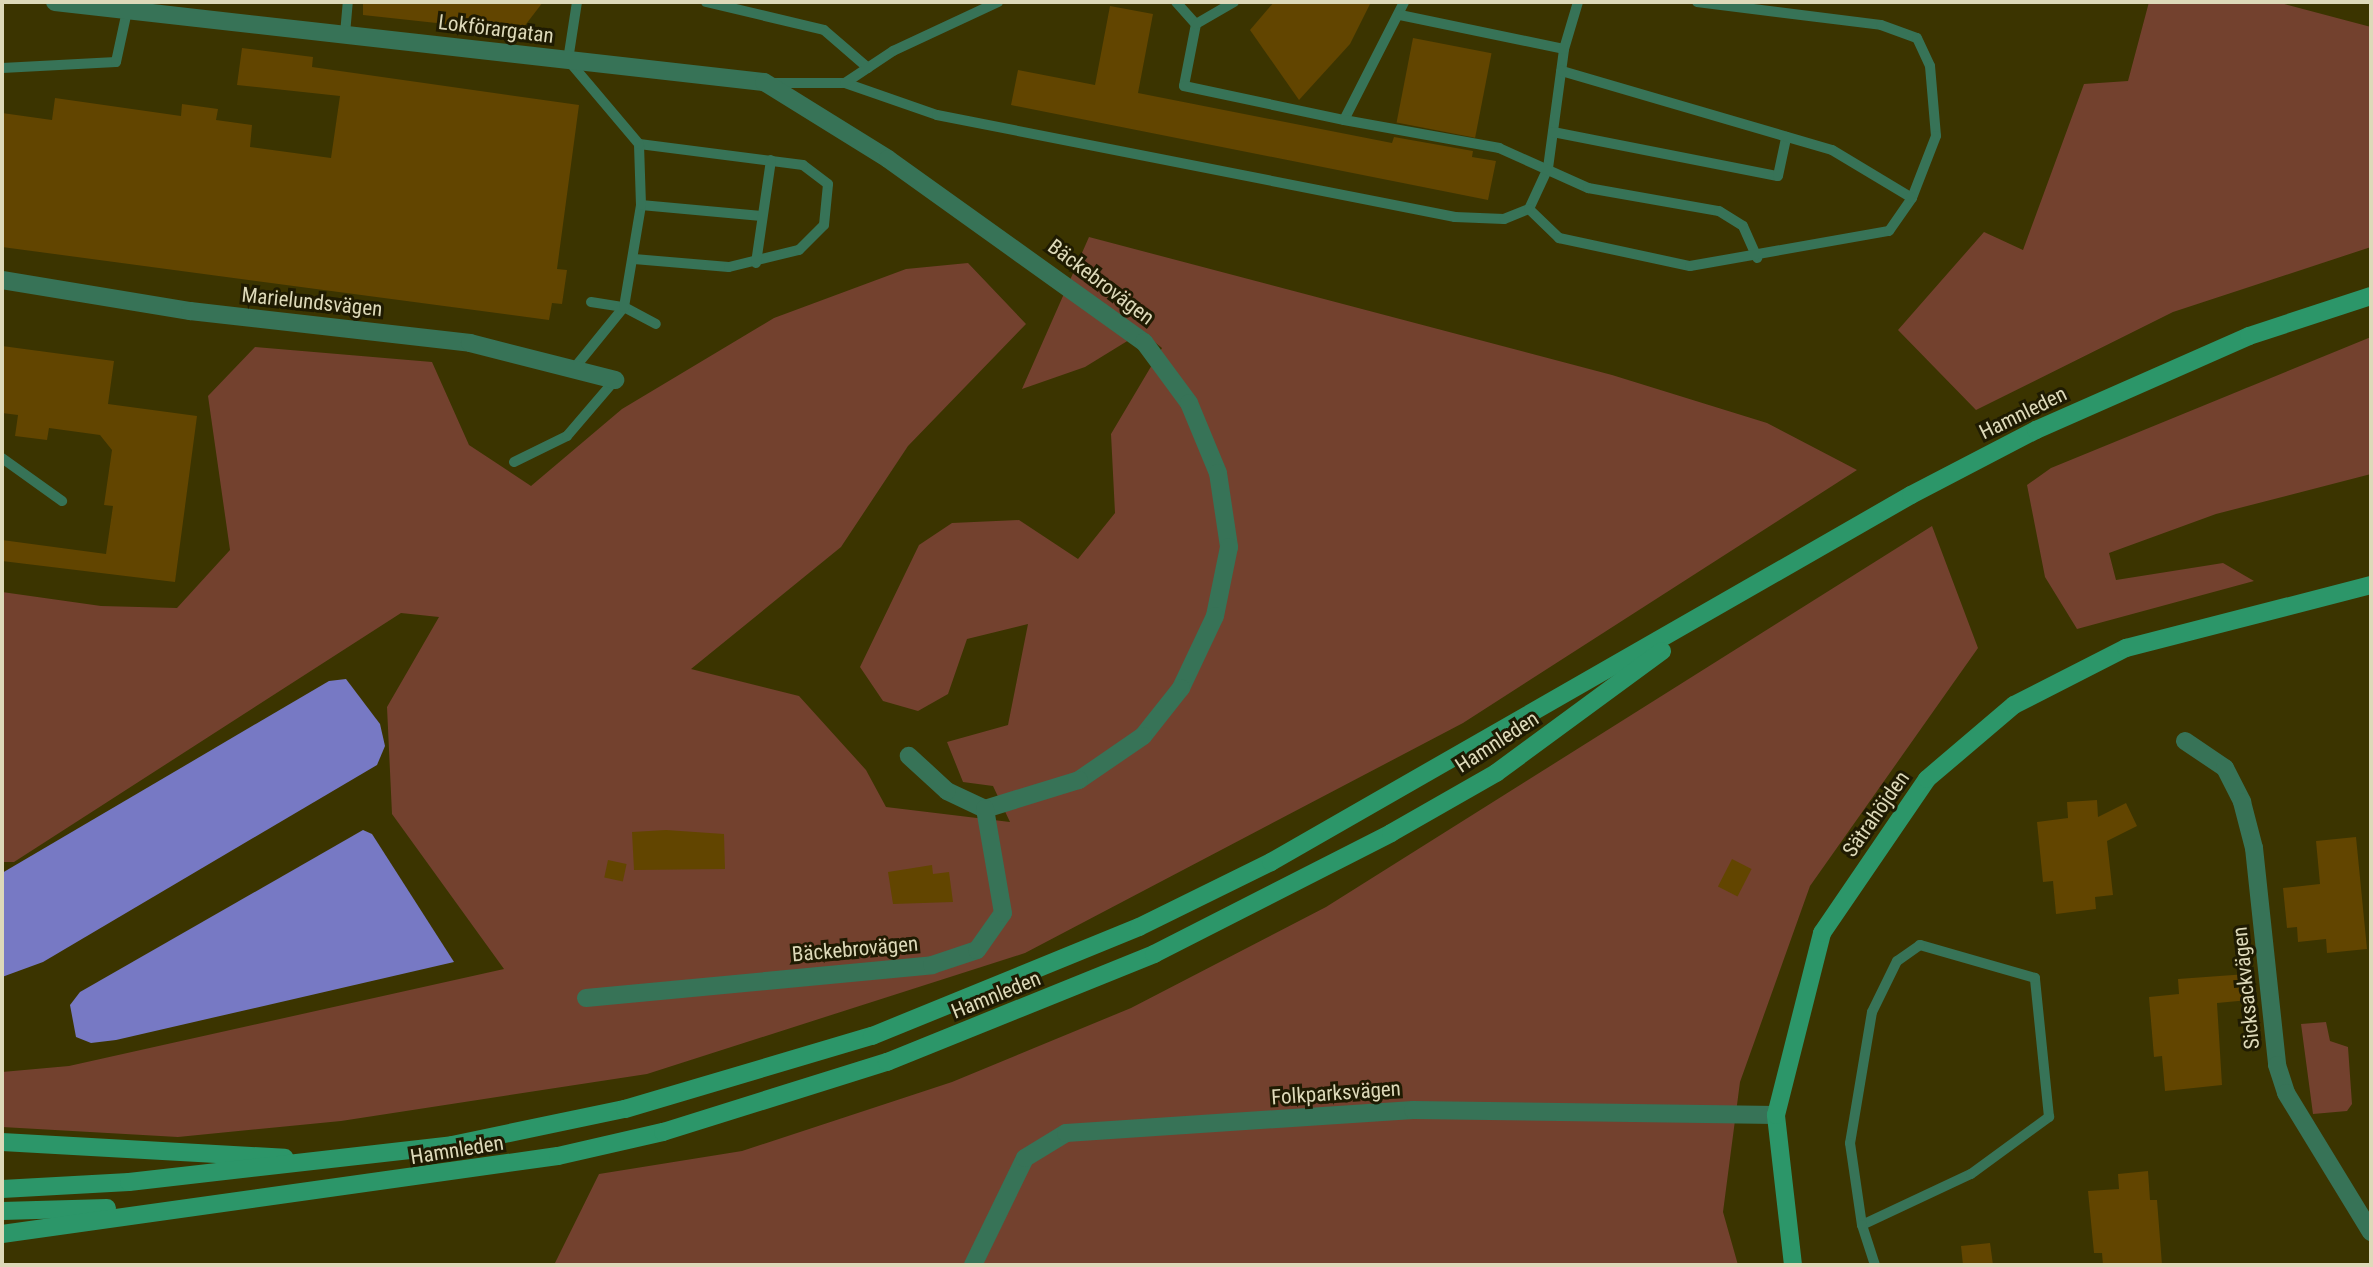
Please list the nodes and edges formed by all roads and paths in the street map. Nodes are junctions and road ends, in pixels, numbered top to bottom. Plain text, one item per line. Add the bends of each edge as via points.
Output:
1 (55, 2) edge
2 (348, 2) edge
3 (577, 2) edge
4 (706, 2) edge
5 (998, 2) edge
6 (1175, 2) edge
7 (1234, 2) edge
8 (1404, 2) edge
9 (1578, 2) edge
10 (1697, 2) edge
11 (982, 4) edge
12 (127, 11) junction
13 (1399, 15) junction
14 (1196, 24) junction
15 (345, 34) junction
16 (1564, 48) junction
17 (568, 60) junction
18 (2, 68) edge
19 (868, 68) junction
20 (1561, 71) junction
21 (764, 82) junction
22 (845, 83) junction
23 (1344, 120) junction
24 (1553, 132) junction
25 (1786, 136) junction
26 (639, 144) junction
27 (771, 160) junction
28 (1548, 168) junction
29 (1912, 198) junction
30 (641, 205) junction
31 (1529, 209) junction
32 (762, 216) junction
33 (1757, 258) junction
34 (634, 259) junction
35 (756, 263) junction
36 (2, 281) edge
37 (2371, 296) edge
38 (591, 302) dead end
39 (624, 307) junction
40 (656, 324) dead end
41 (576, 366) junction
42 (615, 380) joint
43 (2, 458) edge
44 (514, 463) dead end
45 (62, 501) dead end
46 (2371, 585) edge
47 (1714, 611) junction
48 (2185, 741) dead end
49 (909, 756) dead end
50 (985, 809) junction
51 (586, 998) dead end
52 (1776, 1115) junction
53 (2, 1142) edge
54 (337, 1161) junction
55 (2, 1189) edge
56 (209, 1205) junction
57 (2, 1211) edge
58 (1861, 1225) junction
59 (2371, 1232) edge
60 (2, 1234) edge
61 (973, 1265) edge
62 (1793, 1265) edge
63 (1875, 1265) edge

1 - 12 street, Lokförargatan
2 - 15 lane
3 - 17 lane
4 - 19 lane via 824,30
5 - 11 lane
6 - 14 lane
7 - 14 lane
8 - 13 lane
9 - 16 lane
10 - 29 lane via 1881,25 1917,38 1930,65 1936,136
11 - 19 lane
12 - 15 street, Lokförargatan
12 - 18 lane via 117,62
13 - 16 lane
13 - 23 lane
14 - 23 lane via 1184,86
15 - 17 street, Lokförargatan
16 - 20 lane
17 - 21 street, Lokförargatan
17 - 26 lane
19 - 22 lane
20 - 24 lane
20 - 25 lane
21 - 22 lane
21 - 50 street, Bäckebrovägen via 888,159 1144,342 1189,403 1218,473 1229,547 1215,616 1181,688 1143,736 1079,780
22 - 31 lane via 937,115 1455,217 1504,219
23 - 28 lane via 1499,148
24 - 25 lane via 1778,176
24 - 28 lane
25 - 29 lane via 1832,150
26 - 27 lane
26 - 30 lane
27 - 32 lane
27 - 35 lane via 803,165 828,184 824,225 799,250
28 - 31 lane
28 - 33 lane via 1588,188 1719,211 1743,226
29 - 33 lane via 1889,231
30 - 32 lane
30 - 34 lane
31 - 33 lane via 1559,238 1654,261 1690,266
32 - 35 lane
34 - 35 lane
34 - 39 lane
36 - 41 street, Marielundsvägen via 190,311 470,343
37 - 47 main road, Hamnleden via 2249,336 2036,430 1911,495
38 - 39 lane
39 - 40 lane
39 - 41 lane
41 - 42 street, Marielundsvägen
42 - 44 lane via 567,436
43 - 45 lane
46 - 52 main road, Sätrahöjden via 2126,648 2014,705 1927,779 1822,933
47 - 54 main road, Hamnleden via 1283,856 1006,985 872,1036 625,1109
47 - 56 main road, Hamnleden via 1496,773 1275,894 1021,1011 887,1062 663,1132 427,1179
48 - 59 street, Sicksackvägen via 2225,768 2242,802 2254,848 2277,1065 2286,1093
49 - 50 street via 947,792
50 - 51 street, Bäckebrovägen via 1003,913 977,950 932,965
52 - 61 street, Folkparksvägen via 1413,1110 1066,1133 1025,1158
52 - 62 main road, Sätrahöjden
53 - 54 main road, Hamnleden
54 - 55 main road, Hamnleden
56 - 57 main road, Hamnleden
56 - 60 main road, Hamnleden
58 - 58 lane via 1971,1174 2049,1117 2035,978 1920,945 1897,961 1872,1012 1854,1102 1850,1143
58 - 63 lane

